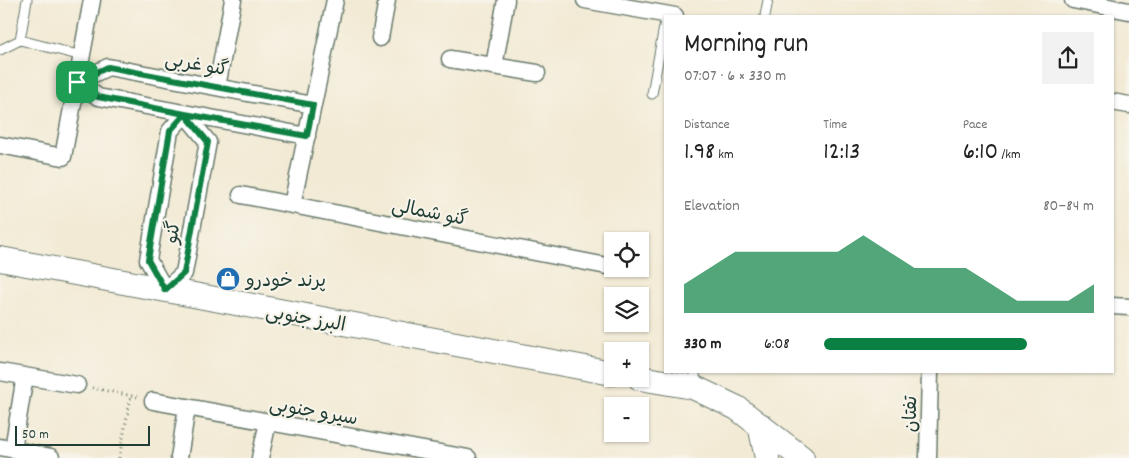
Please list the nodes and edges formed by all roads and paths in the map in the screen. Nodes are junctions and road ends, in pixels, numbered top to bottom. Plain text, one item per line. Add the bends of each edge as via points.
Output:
1 (27, 0) edge
2 (92, 0) edge
3 (233, 0) edge
4 (335, 0) edge
5 (387, 0) edge
6 (506, 0) edge
7 (585, 0) edge
8 (768, 0) edge
9 (1073, 0) edge
10 (1129, 10) edge
11 (765, 15) edge
12 (664, 16) edge
13 (664, 36) edge
14 (380, 38) dead end
15 (20, 40) junction
16 (0, 50) edge
17 (82, 56) junction
18 (450, 59) dead end
19 (494, 66) junction
20 (537, 73) dead end
21 (77, 82) junction
22 (217, 88) junction
23 (652, 94) dead end
24 (1114, 102) edge
25 (313, 105) junction
26 (1129, 105) edge
27 (185, 114) junction
28 (307, 136) junction
29 (0, 145) edge
30 (241, 195) dead end
31 (292, 205) junction
32 (0, 259) edge
33 (604, 265) edge
34 (165, 290) junction
35 (1114, 306) edge
36 (1129, 307) edge
37 (0, 372) edge
38 (604, 372) edge
39 (930, 373) edge
40 (25, 376) junction
41 (649, 378) edge
42 (694, 379) edge
43 (77, 386) joint
44 (131, 396) junction
45 (153, 400) joint
46 (186, 407) junction
47 (268, 422) junction
48 (760, 425) junction
49 (7, 448) edge
50 (384, 450) edge
51 (51, 457) edge
52 (119, 458) edge
53 (178, 458) edge
54 (260, 458) edge
55 (468, 458) edge
56 (767, 458) edge
57 (802, 458) edge
58 (928, 458) edge

1 - 15 lane
2 - 17 street
3 - 22 street
4 - 25 street
5 - 14 street
6 - 19 street
7 - 12 street
8 - 11 lane
9 - 10 street
13 - 23 lane
15 - 16 lane
15 - 17 lane
17 - 21 street
18 - 19 street
19 - 20 street
21 - 22 street, گنو غربی via 108,67
21 - 27 street via 98,97
21 - 29 street via 63,157
22 - 25 street, گنو غربی
24 - 26 street
25 - 28 street
27 - 28 street
27 - 34 street, گنو via 170,131 148,260
27 - 34 street, گنو via 208,142 184,273
28 - 31 street
30 - 31 street, گنو شمالی
31 - 33 street, گنو شمالی
32 - 34 street, البرز جنوبی
34 - 38 street, البرز جنوبی
35 - 36 street
37 - 40 street
39 - 58 street, تفتان
40 - 43 street
40 - 49 street
41 - 42 street
42 - 48 street
43 - 44 path
44 - 45 path
44 - 52 path
45 - 46 street, سیرو جنوبی
46 - 47 street, سیرو جنوبی
46 - 53 street
47 - 50 street, سیرو جنوبی
47 - 54 street
48 - 56 street
48 - 57 street
49 - 51 street
50 - 55 street, سیرو جنوبی

